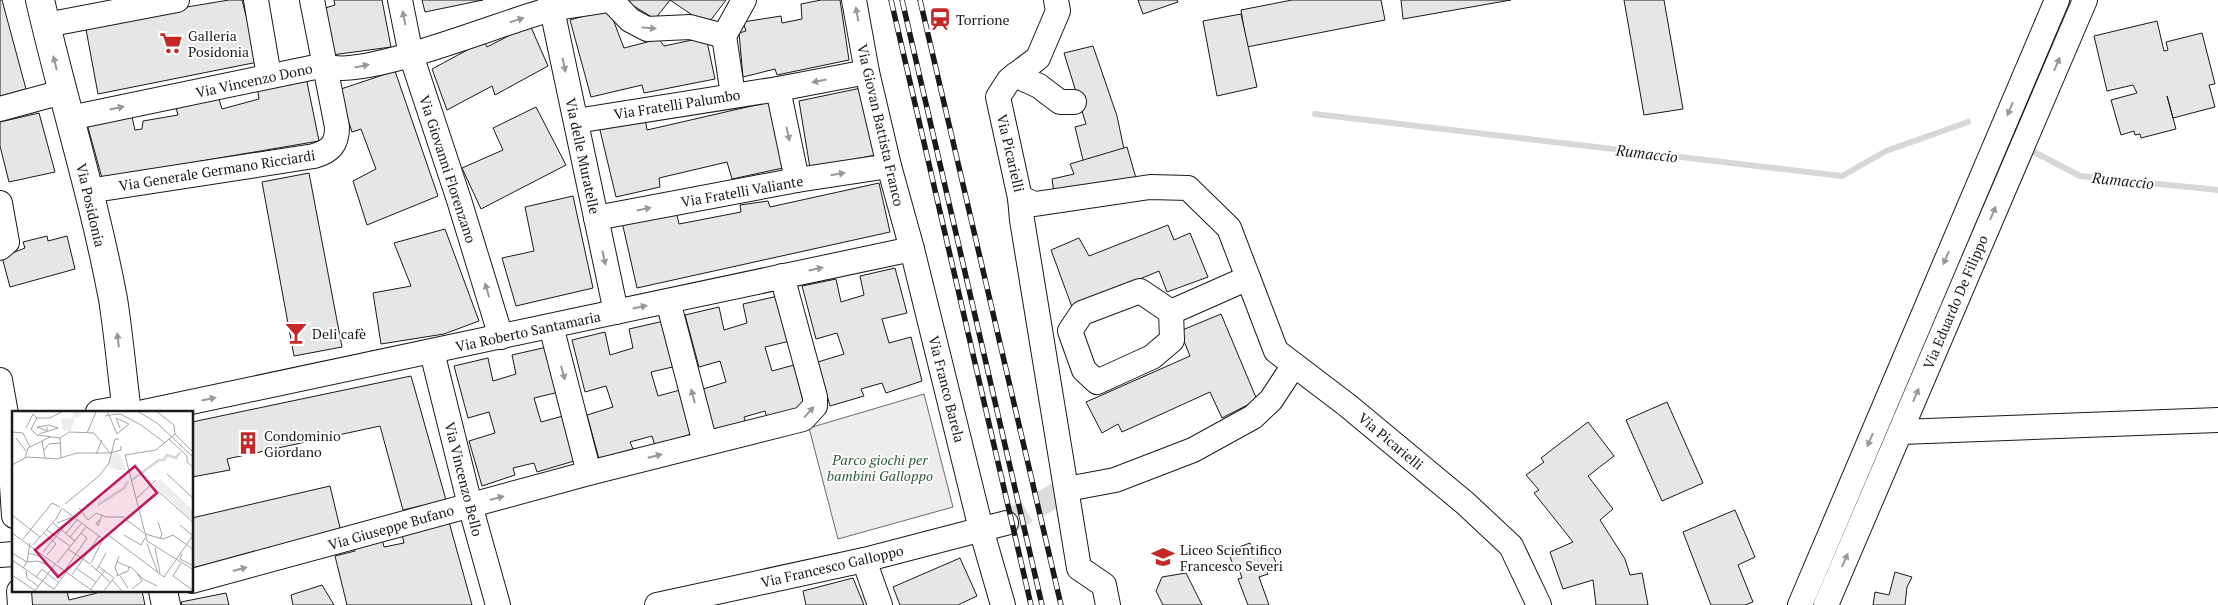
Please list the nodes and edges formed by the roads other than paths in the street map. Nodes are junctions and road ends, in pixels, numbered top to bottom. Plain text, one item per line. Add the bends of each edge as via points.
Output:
1 (177, 0) edge
2 (256, 0) edge
3 (312, 0) edge
4 (400, 0) edge
5 (610, 0) edge
6 (744, 0) edge
7 (854, 0) edge
8 (1056, 0) edge
9 (2057, 0) edge
10 (2085, 0) edge
11 (551, 5) edge
12 (43, 12) edge
13 (724, 36) junction
14 (411, 55) junction
15 (325, 65) junction
16 (867, 72) junction
17 (269, 76) junction
18 (1002, 82) junction
19 (778, 89) junction
20 (62, 92) junction
21 (733, 95) junction
22 (1074, 102) dead end
23 (0, 110) edge
24 (70, 118) junction
25 (576, 121) junction
26 (889, 166) junction
27 (798, 180) junction
28 (88, 190) junction
29 (1020, 198) junction
30 (0, 203) edge
31 (596, 218) junction
32 (0, 248) edge
33 (912, 249) junction
34 (782, 276) junction
35 (1248, 278) junction
36 (668, 301) junction
37 (616, 312) junction
38 (1171, 312) dead end
39 (551, 326) junction
40 (501, 337) junction
41 (432, 352) junction
42 (1294, 365) junction
43 (0, 380) edge
44 (133, 411) edge
45 (2218, 420) edge
46 (7, 425) edge
47 (1901, 432) junction
48 (705, 443) junction
49 (589, 473) junction
50 (1067, 489) junction
51 (12, 490) edge
52 (470, 505) junction
53 (1006, 523) tunnel mouth
54 (981, 529) junction
55 (864, 560) junction
56 (194, 580) edge
57 (19, 592) edge
58 (163, 592) edge
59 (1106, 595) edge
60 (20, 605) edge
61 (166, 605) edge
62 (498, 605) edge
63 (657, 605) edge
64 (880, 605) edge
65 (1003, 605) edge
66 (1539, 605) edge
67 (1800, 605) edge
68 (1826, 605) edge

1 - 12 street
2 - 17 street
3 - 15 street
14 -> 4 street, Via Giovanni Florenzano
5 - 11 street, Via Vincenzo Dono
5 -> 13 street via 630,20 647,29 690,27
6 - 13 street
16 -> 7 street, Via Giovan Battista Franco
8 - 18 street via 1058,11 1038,58
9 -> 67 street, Via Eduardo De Filippo
47 -> 10 street, Via Eduardo De Filippo
14 -> 11 street, Via Vincenzo Dono
11 -> 25 street, Via delle Muratelle
20 -> 12 main road, Via Posidonia
13 - 21 street
15 -> 14 street, Via Vincenzo Dono via 344,69
40 -> 14 street, Via Giovanni Florenzano
15 - 17 street, Via Vincenzo Dono
15 - 28 street, Via Generale Germano Ricciardi via 337,127 337,138 328,151 314,156
16 -> 19 street, Via Fratelli Palumbo
16 - 26 street, Via Giovan Battista Franco
24 -> 17 street, Via Vincenzo Dono
18 - 22 street via 1039,86 1060,102
18 - 29 street, Via Picarielli
19 - 21 street, Via Fratelli Palumbo
19 -> 27 street
20 - 23 street
20 - 24 main road, Via Posidonia
21 - 25 street, Via Fratelli Palumbo
24 - 28 main road, Via Posidonia
25 - 31 street, Via delle Muratelle
27 -> 26 street, Via Fratelli Valiante
26 - 33 street, Via Giovan Battista Franco
31 -> 27 street, Via Fratelli Valiante
44 -> 28 main road, Via Posidonia via 113,299
29 - 35 street, Via Picarielli via 1035,204 1150,187 1188,188 1229,228
29 - 50 street
30 - 32 street via 7,242
31 -> 37 street, Via delle Muratelle
34 -> 33 street, Via Roberto Santamaria
33 - 54 street, Via Franco Barela
34 - 36 street, Via Roberto Santamaria
48 -> 34 street, Via Giuseppe Bufano via 803,419 815,406
35 - 38 street
35 - 42 street, Via Picarielli via 1276,351
37 -> 36 street, Via Roberto Santamaria
48 -> 36 street
37 - 39 street, Via Roberto Santamaria
39 - 40 street, Via Roberto Santamaria
39 -> 49 street
40 - 41 street, Via Roberto Santamaria
44 -> 41 street, Via Roberto Santamaria
41 - 52 street, Via Vincenzo Bello
42 - 50 street via 1271,400 1253,416 1193,450 1115,480
42 - 66 street, Via Picarielli via 1465,503 1511,546
43 - 46 street
45 - 47 street
46 - 51 street
68 -> 47 street, Via Eduardo De Filippo
49 -> 48 street, Via Giuseppe Bufano
52 -> 49 street, Via Giuseppe Bufano
50 - 59 street via 1079,568
56 -> 52 street, Via Giuseppe Bufano
52 - 62 street, Via Vincenzo Bello
53 - 54 street, Via Francesco Galloppo
54 - 55 street, Via Francesco Galloppo
54 - 65 street, Via Franco Barela
55 - 63 street, Via Francesco Galloppo
55 - 64 street
57 - 60 street
58 - 61 main road

